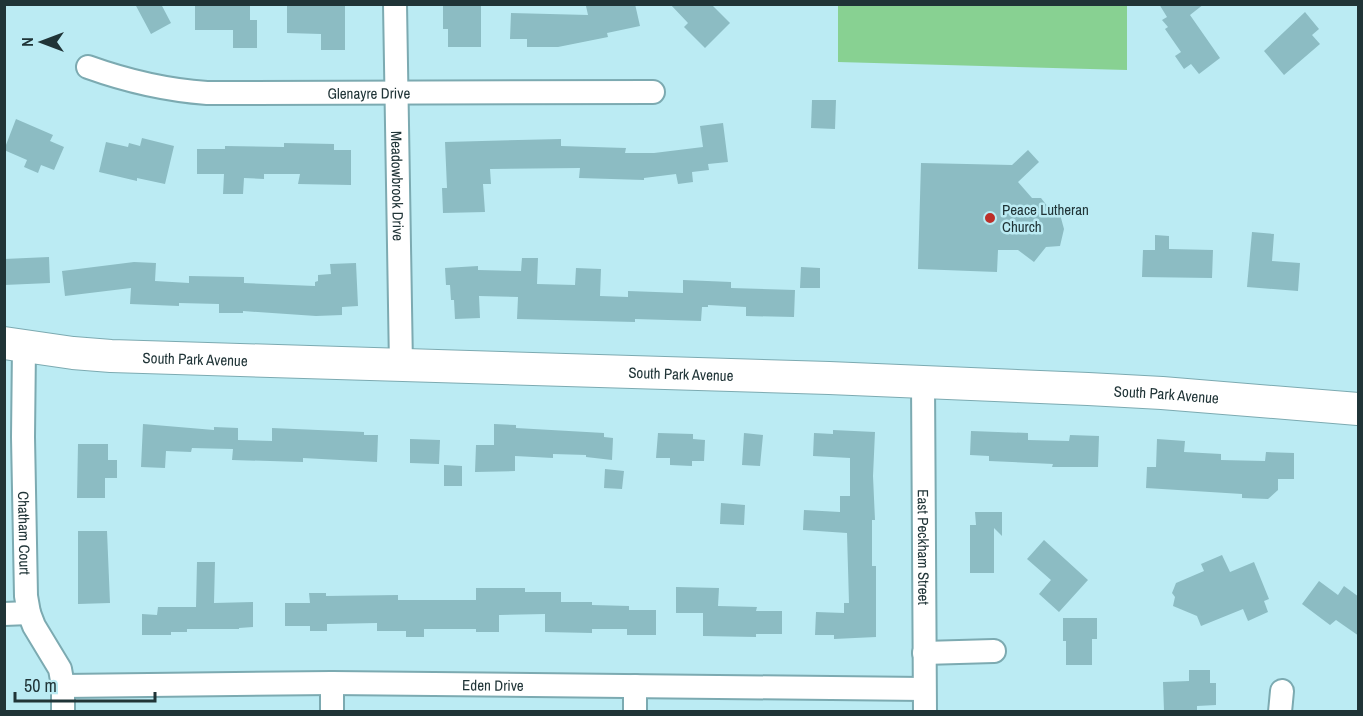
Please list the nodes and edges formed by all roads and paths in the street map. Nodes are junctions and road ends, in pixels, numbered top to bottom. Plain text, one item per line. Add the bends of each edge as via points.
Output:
1 (395, 4) edge
2 (88, 67) dead end
3 (653, 92) dead end
4 (395, 94) junction
5 (14, 345) edge
6 (401, 366) junction
7 (923, 382) junction
8 (1359, 409) edge
9 (29, 613) junction
10 (4, 614) edge
11 (994, 651) dead end
12 (924, 653) junction
13 (332, 683) junction
14 (63, 686) junction
15 (635, 686) junction
16 (924, 700) edge
17 (63, 711) edge
18 (332, 711) edge
19 (635, 711) edge

1 - 4 street, Meadowbrook Drive
2 - 4 street, Glenayre Drive via 178,91
3 - 4 street, Glenayre Drive
4 - 6 street, Meadowbrook Drive
5 - 6 main road, South Park Avenue via 102,355
5 - 9 street, Chatham Court
6 - 7 main road, South Park Avenue
7 - 8 main road, South Park Avenue via 1162,393
7 - 12 street, East Peckham Street
9 - 10 street
9 - 14 street, Chatham Court via 60,669
11 - 12 street
12 - 16 street, East Peckham Street
13 - 14 street, Eden Drive
13 - 15 street, Eden Drive
13 - 18 street
14 - 17 street, Chatham Court
15 - 16 street, Eden Drive
15 - 19 street

